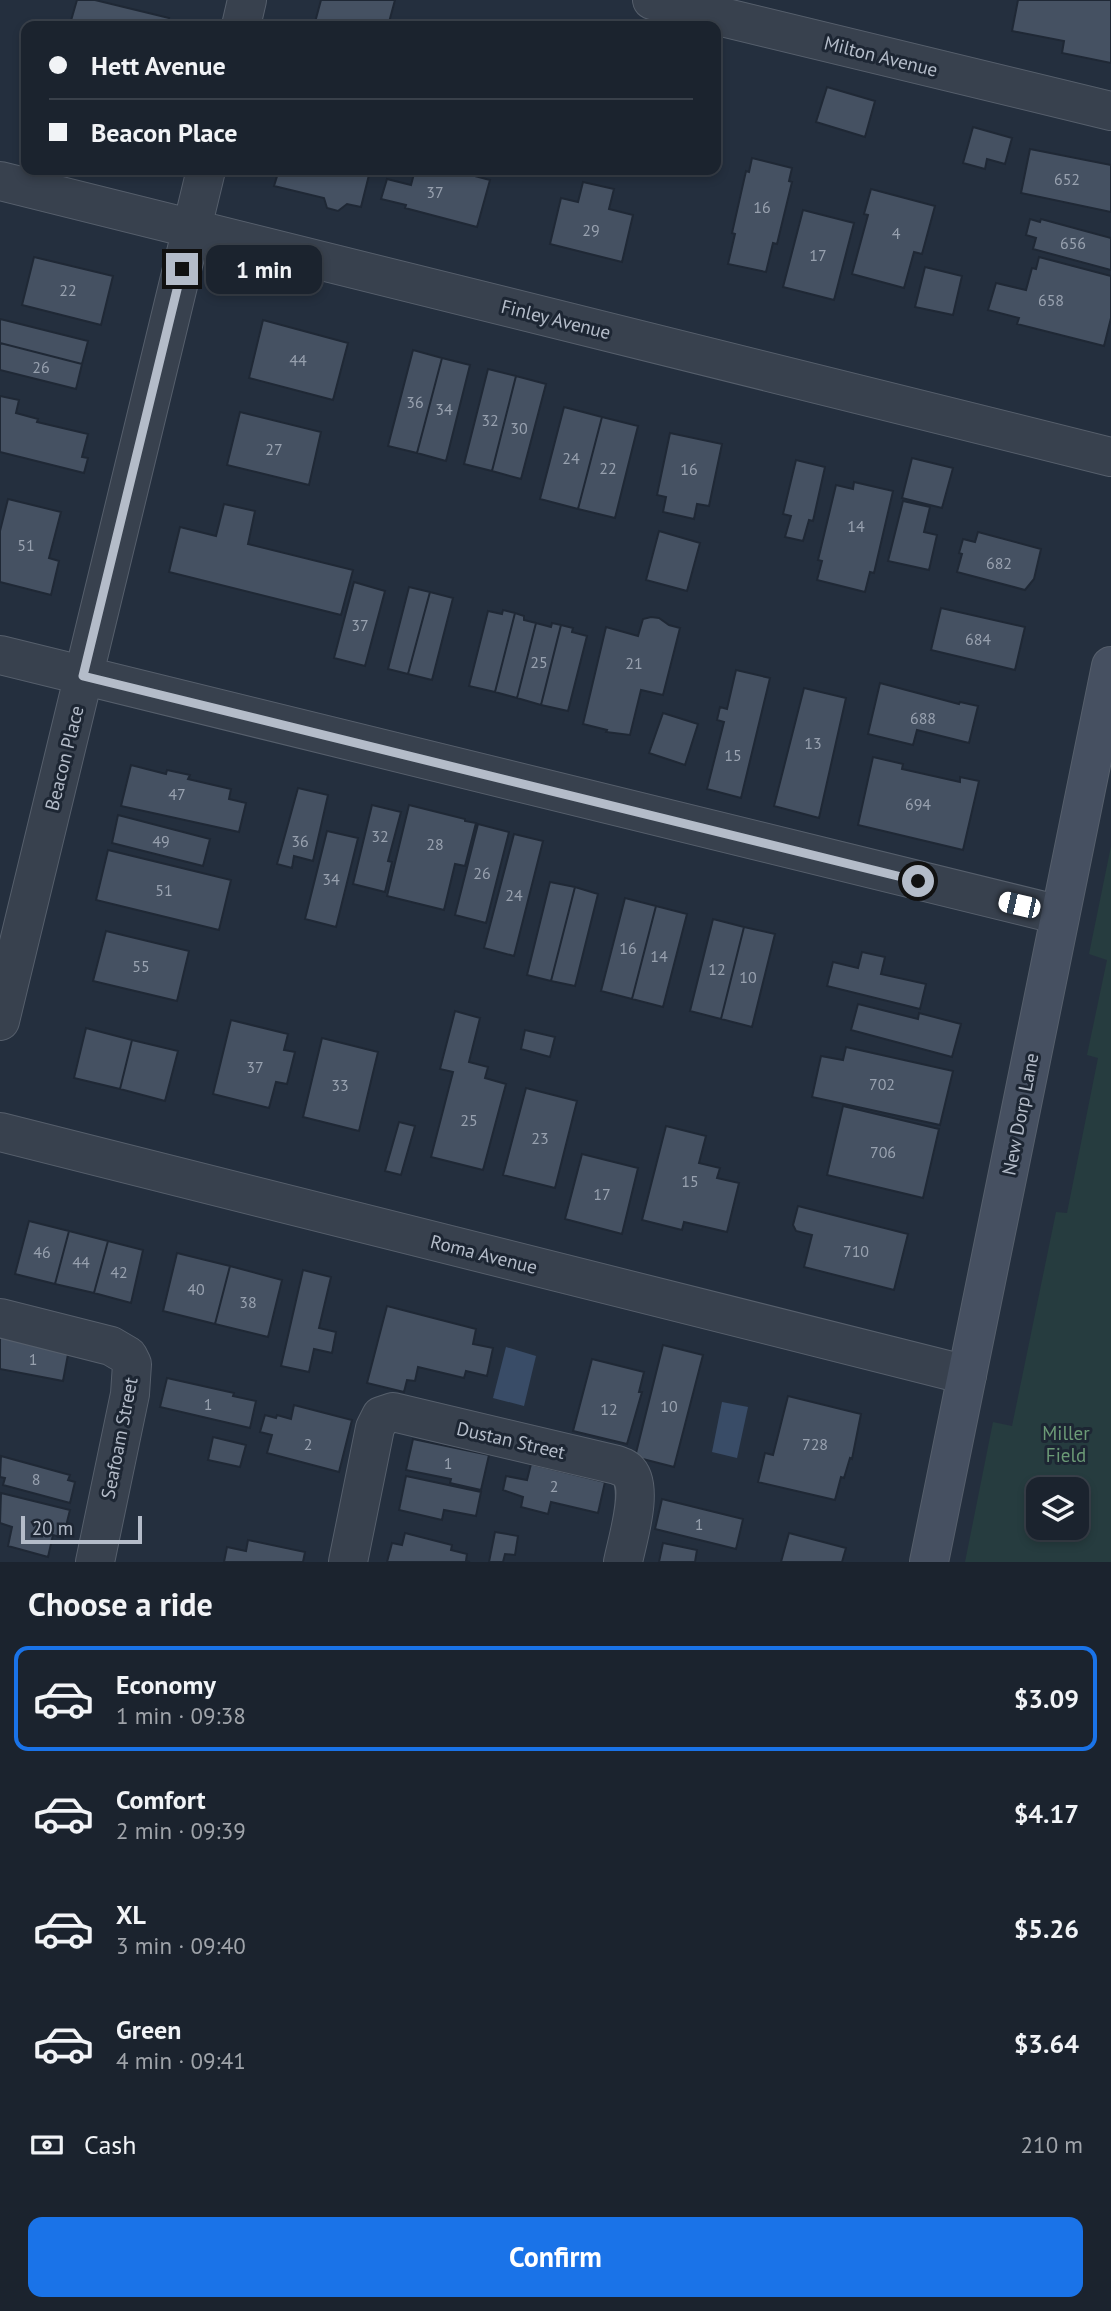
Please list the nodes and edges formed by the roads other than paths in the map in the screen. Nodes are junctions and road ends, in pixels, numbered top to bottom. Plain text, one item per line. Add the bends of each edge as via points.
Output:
1 (247, 0) edge
2 (652, 0) edge
3 (242, 21) edge
4 (1111, 111) edge
5 (205, 175) edge
6 (0, 181) edge
7 (192, 229) junction
8 (1111, 457) edge
9 (0, 655) edge
10 (1111, 666) edge
11 (83, 676) junction
12 (1060, 915) junction
13 (0, 1021) edge
14 (0, 1132) edge
15 (0, 1318) edge
16 (967, 1375) junction
17 (95, 1562) edge
18 (348, 1562) edge
19 (622, 1562) edge
20 (929, 1562) edge

1 - 3 street
2 - 4 street, Milton Avenue
5 - 7 street, Beacon Place
6 - 7 street, Finley Avenue
7 - 8 street, Finley Avenue
7 - 11 street, Beacon Place
9 - 11 street
10 - 12 street, New Dorp Lane
11 - 12 street
11 - 13 street, Beacon Place
12 - 16 street, New Dorp Lane
14 - 16 street, Roma Avenue
15 - 17 street, Seafoam Street via 111,1346 132,1364 130,1394
16 - 20 street, New Dorp Lane
18 - 19 street, Dustan Street via 375,1428 381,1416 393,1412 628,1470 635,1497

